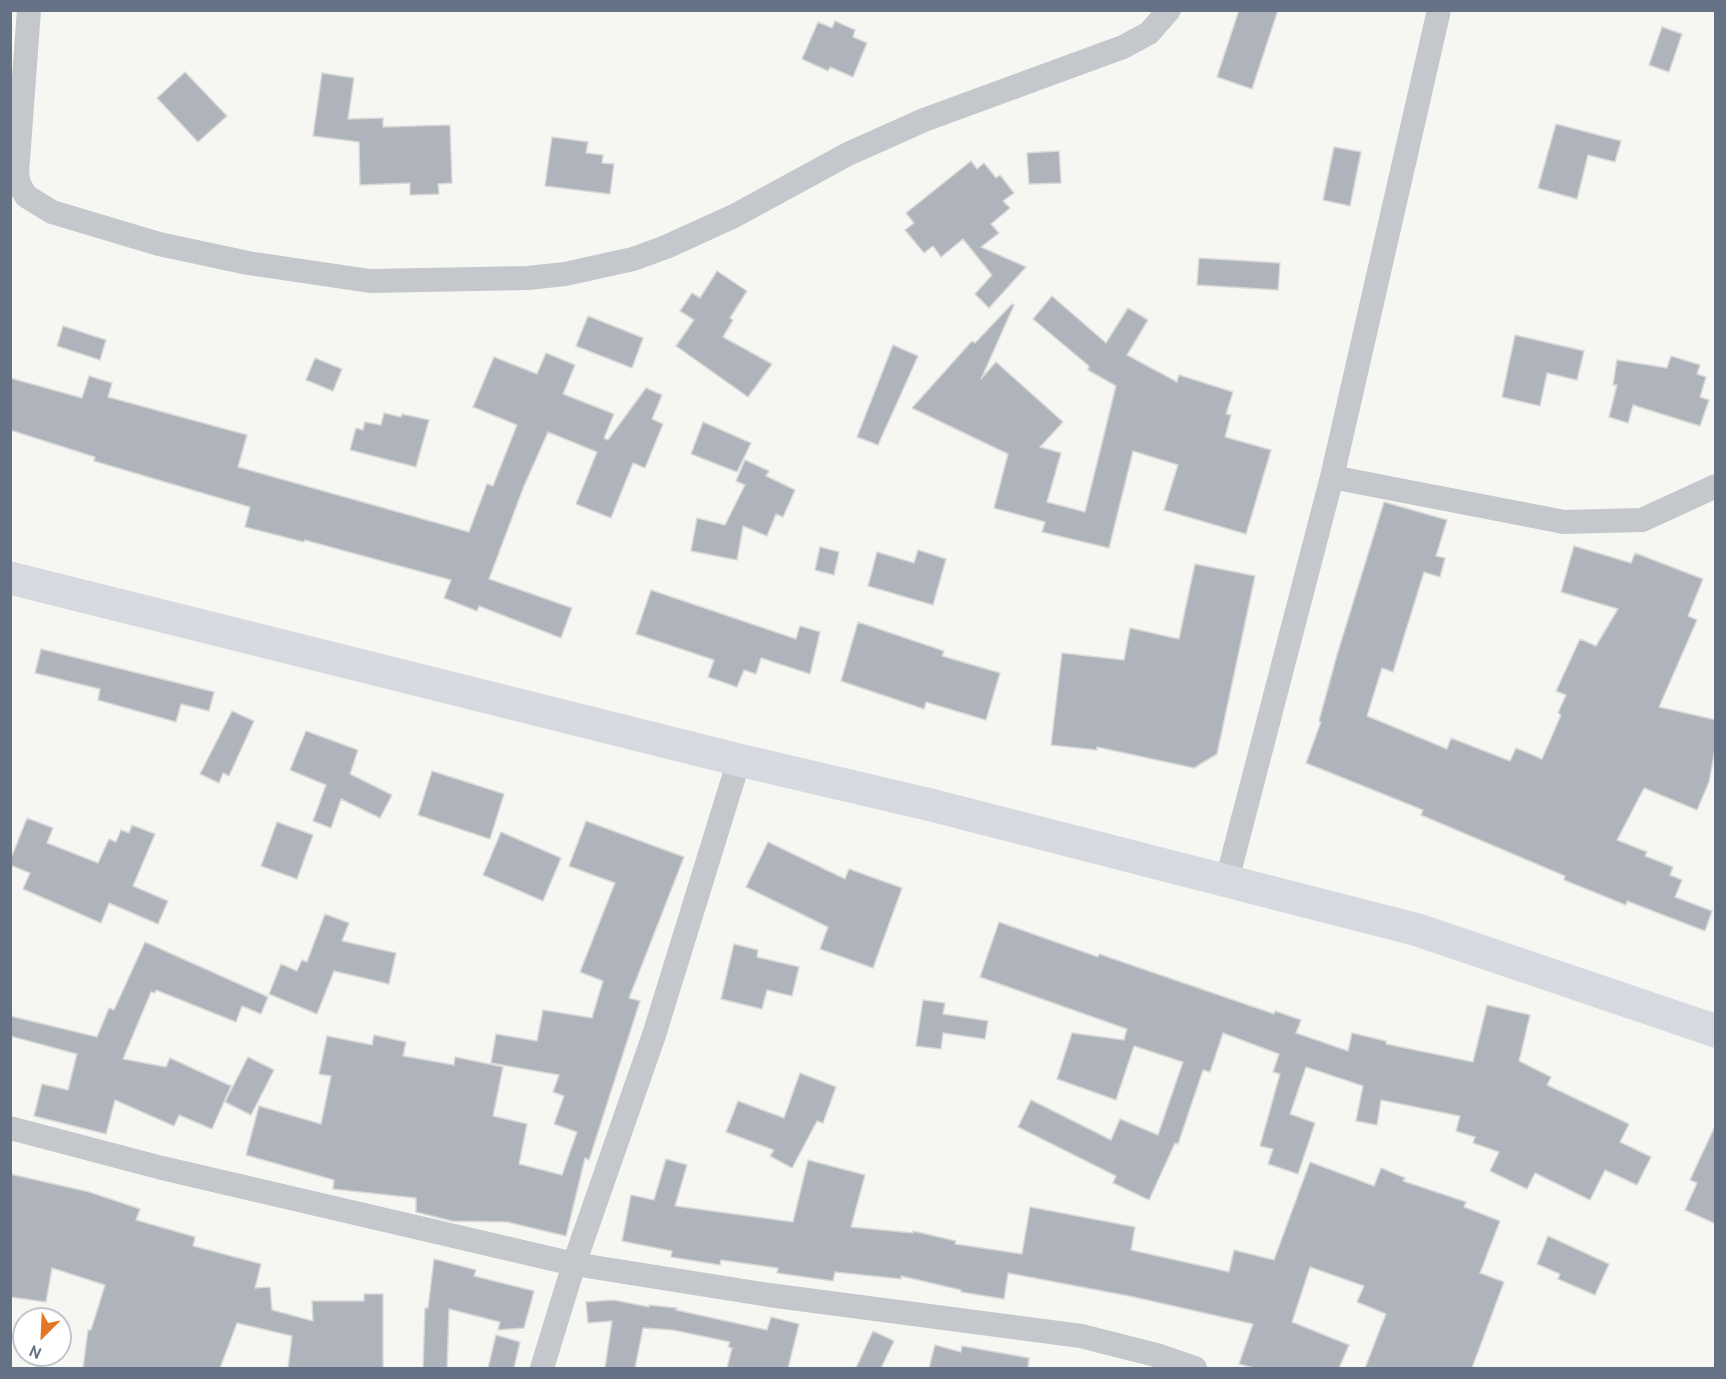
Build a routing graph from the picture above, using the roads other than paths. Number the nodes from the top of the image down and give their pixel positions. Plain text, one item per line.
1 (29, 10) edge
2 (1169, 10) edge
3 (1439, 10) edge
4 (1332, 477) junction
5 (1716, 486) edge
6 (10, 578) edge
7 (739, 760) junction
8 (1227, 880) junction
9 (1716, 1031) edge
10 (10, 1128) edge
11 (574, 1264) junction
12 (542, 1368) edge
13 (1195, 1368) edge

1 - 2 street
3 - 4 street
4 - 5 street
4 - 8 street
6 - 7 highway
7 - 8 highway
7 - 11 street
8 - 9 highway
10 - 11 street
11 - 12 street
11 - 13 street

